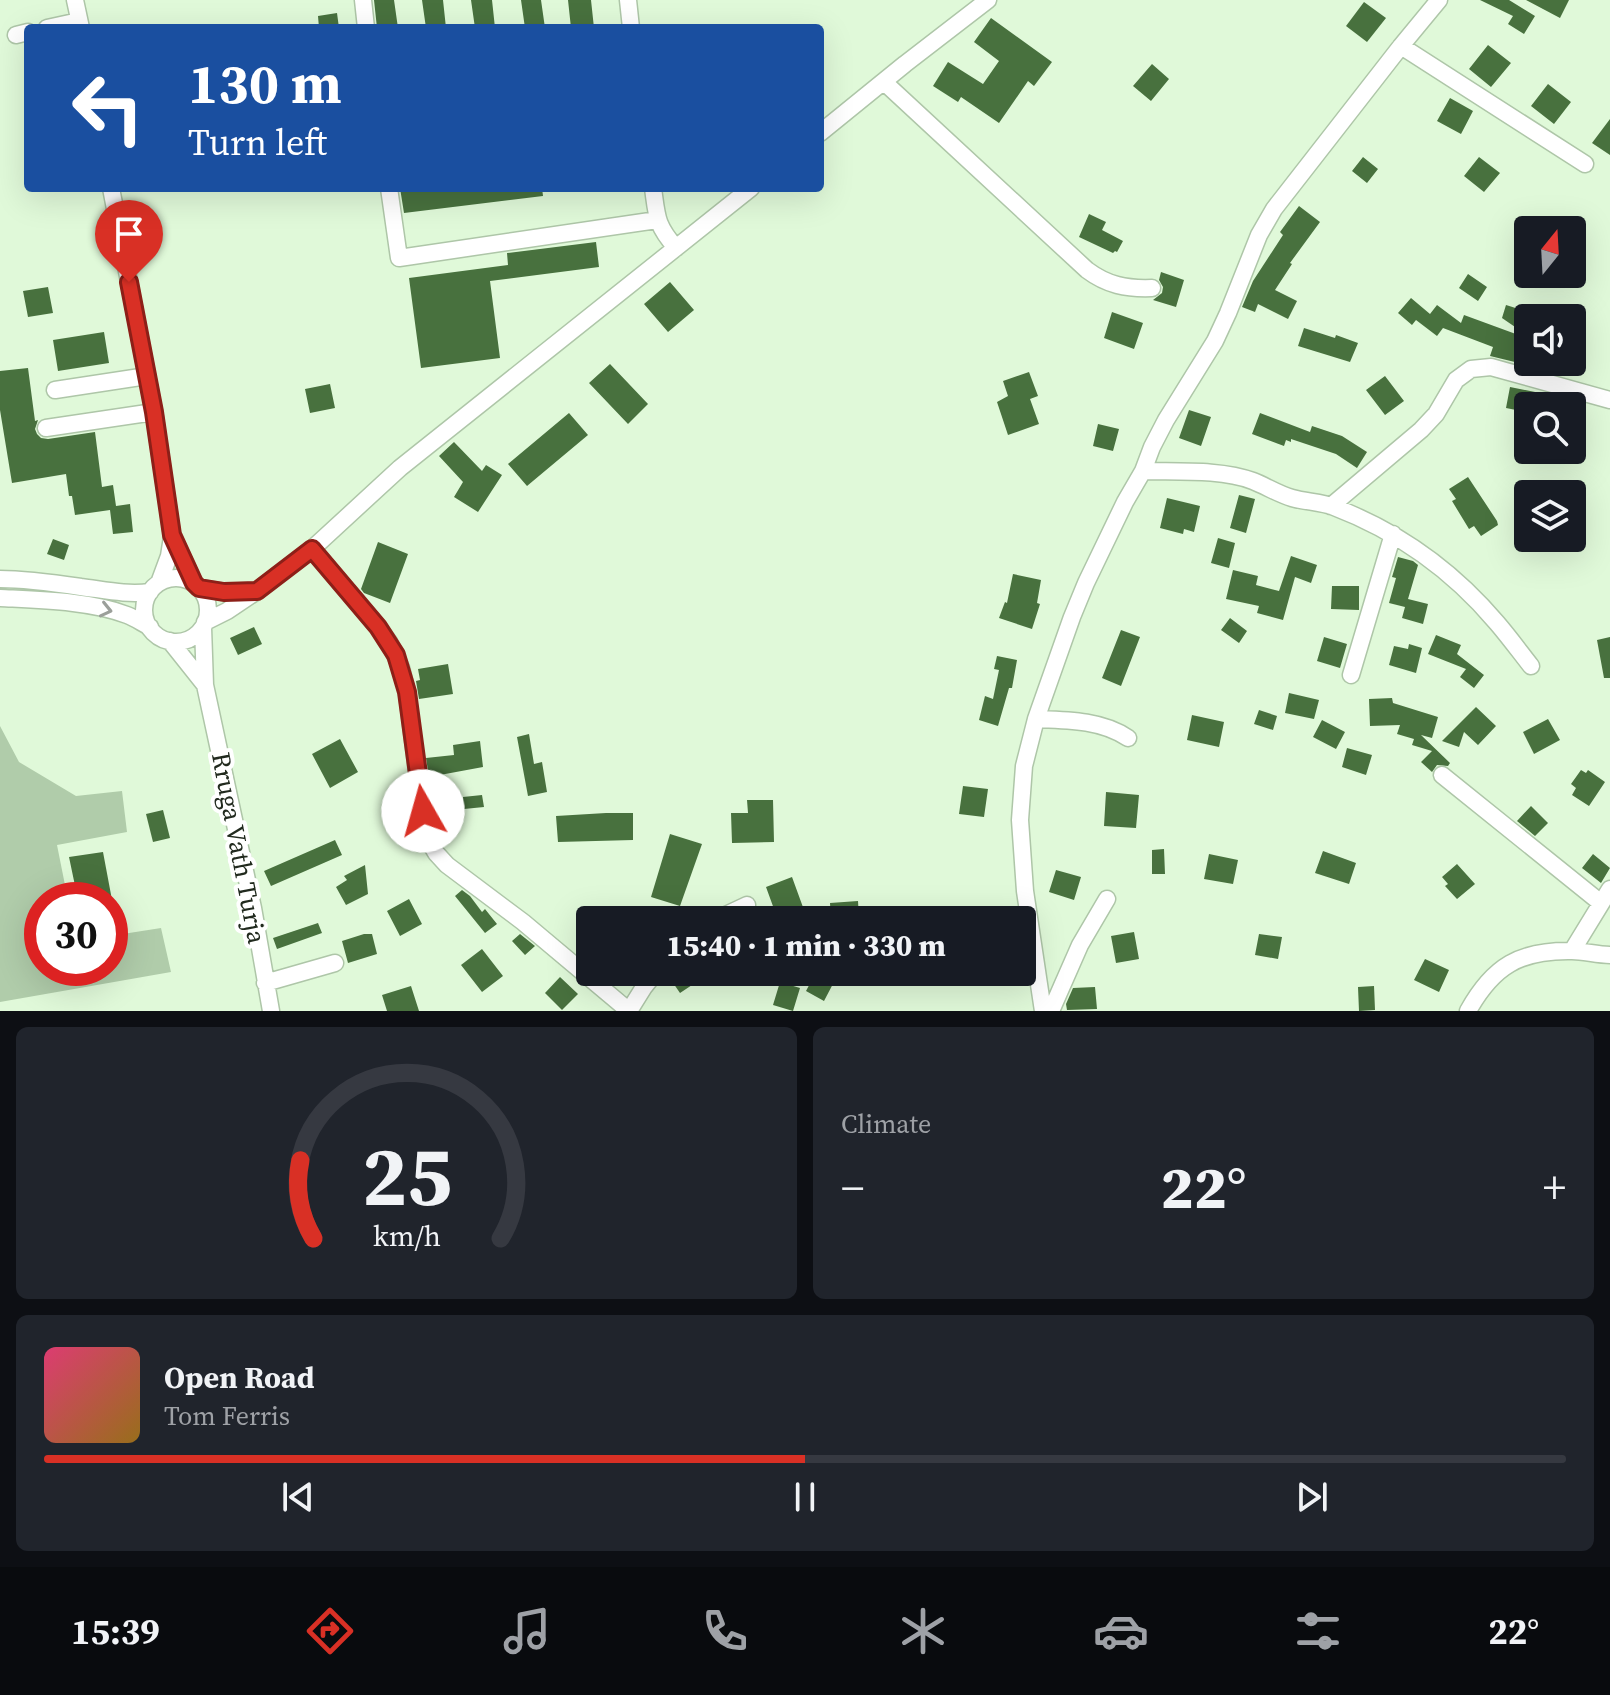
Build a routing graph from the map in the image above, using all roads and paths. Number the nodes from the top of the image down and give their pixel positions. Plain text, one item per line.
1 (75, 0) edge
2 (363, 0) edge
3 (628, 0) edge
4 (988, 0) edge
5 (1439, 0) edge
6 (80, 24) edge
7 (366, 24) edge
8 (631, 24) edge
9 (1401, 46) junction
10 (884, 82) junction
11 (824, 130) edge
12 (1585, 164) dead end
13 (112, 192) edge
14 (390, 192) edge
15 (654, 192) edge
16 (746, 192) edge
17 (657, 220) junction
18 (676, 248) junction
19 (1152, 288) dead end
20 (147, 376) junction
21 (55, 390) dead end
22 (1610, 400) edge
23 (154, 412) junction
24 (46, 428) dead end
25 (1143, 471) junction
26 (1331, 506) junction
27 (1393, 534) junction
28 (172, 535) junction
29 (312, 549) junction
30 (0, 579) edge
31 (197, 585) junction
32 (154, 587) junction
33 (257, 591) junction
34 (0, 598) edge
35 (204, 625) junction
36 (150, 627) junction
37 (170, 641) junction
38 (1531, 666) dead end
39 (1351, 675) dead end
40 (205, 685) junction
41 (1036, 719) junction
42 (1128, 738) dead end
43 (1442, 775) dead end
44 (1606, 896) edge
45 (1107, 899) dead end
46 (1572, 951) junction
47 (1610, 955) edge
48 (335, 963) dead end
49 (265, 983) junction
50 (645, 986) edge
51 (271, 1011) edge
52 (629, 1011) edge
53 (1043, 1011) edge
54 (1051, 1011) edge
55 (1468, 1011) edge

1 - 6 street
2 - 7 street
3 - 8 street
4 - 10 street
5 - 9 street
9 - 12 street
9 - 25 street
10 - 11 street
10 - 19 street
13 - 20 street, Rruga Vath Turja
14 - 17 street
15 - 17 street
16 - 18 street
17 - 18 street
18 - 29 street
20 - 21 street
20 - 23 street, Rruga Vath Turja
22 - 26 street
23 - 24 street
23 - 28 street, Rruga Vath Turja
25 - 26 street
25 - 41 street
26 - 27 street
27 - 38 street
27 - 39 street
28 - 31 street, Rruga Vath Turja
28 - 32 street, Rruga Vath Turja
29 - 33 street
29 - 52 street
30 - 32 street
31 - 32 street
31 - 33 street
31 - 35 street, Rruga Vath Turja
32 - 36 street, Rruga Vath Turja
33 - 35 street
34 -> 36 street
35 - 37 street
35 - 40 street, Rruga Vath Turja
36 - 37 street, Rruga Vath Turja
37 - 40 street, Rruga Vath Turja
40 - 49 street, Rruga Vath Turja
41 - 42 street
41 - 53 street
43 - 44 street
44 - 46 street
45 - 54 street
46 - 47 street
46 - 55 street
48 - 49 street
49 - 51 street, Rruga Vath Turja
50 - 52 street

